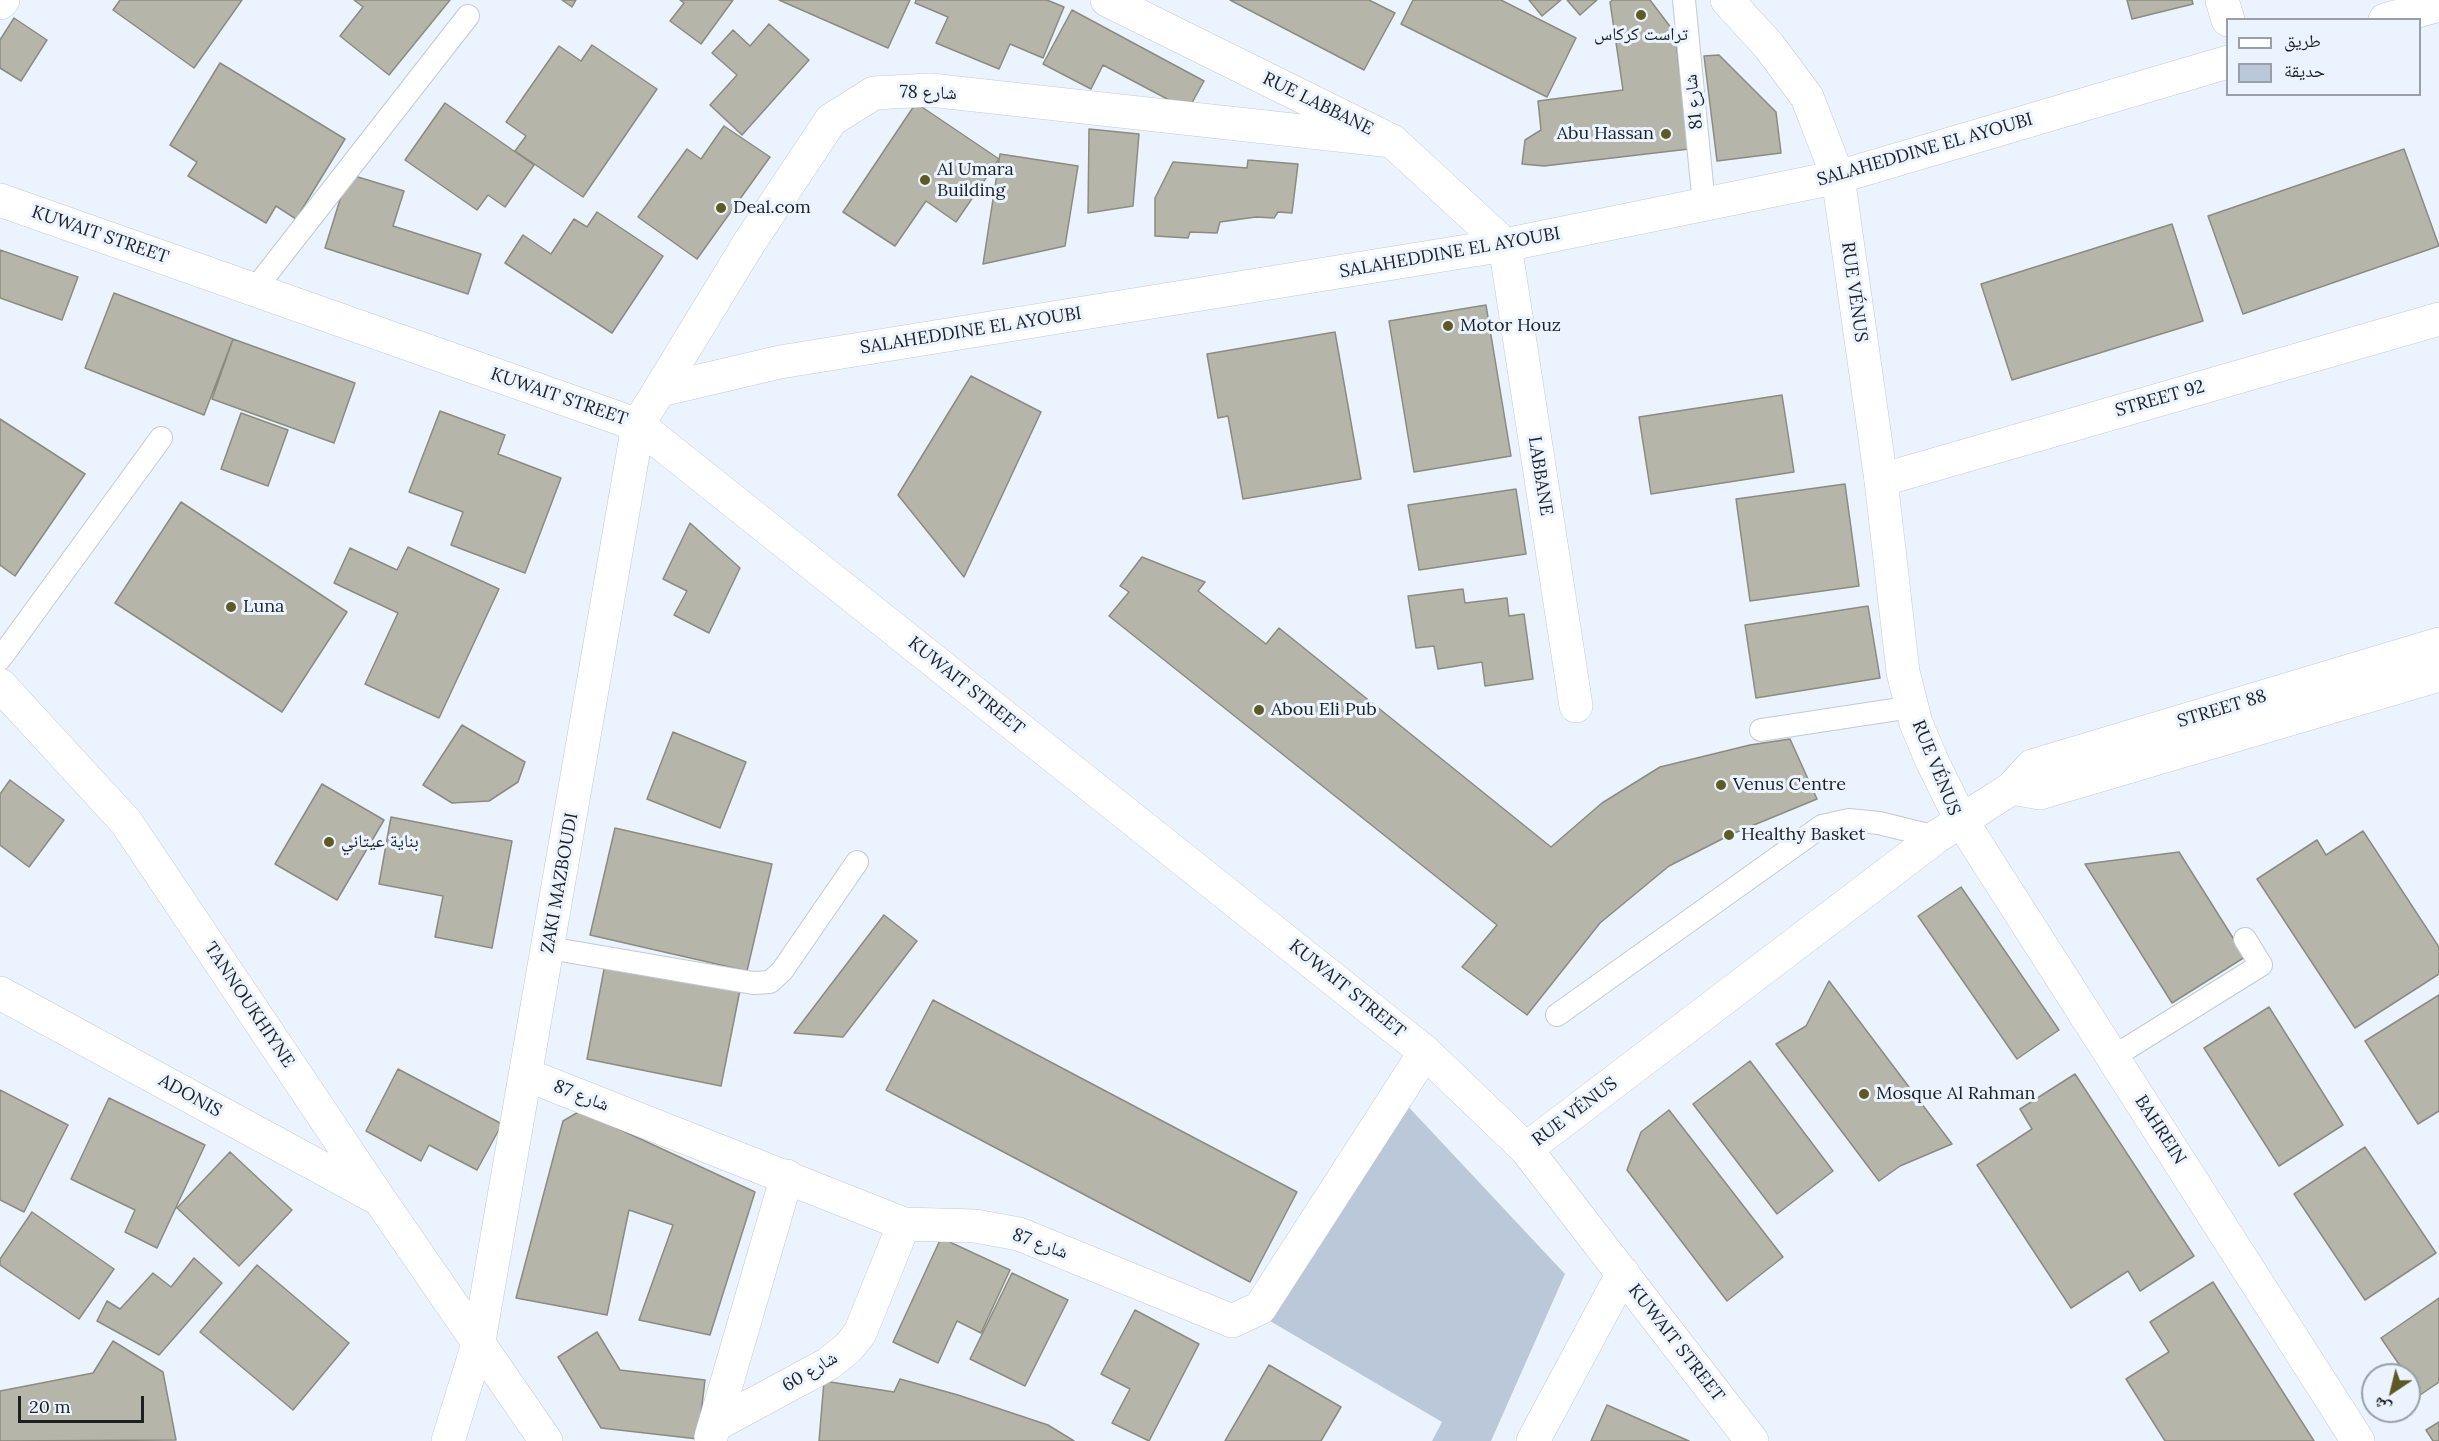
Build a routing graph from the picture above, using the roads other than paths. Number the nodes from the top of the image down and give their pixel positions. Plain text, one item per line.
1 (1107, 0) edge
2 (1684, 0) edge
3 (1727, 0) edge
4 (2222, 0) edge
5 (2439, 5) edge
6 (468, 16) dead end
7 (2227, 18) edge
8 (2392, 18) edge
9 (2226, 63) edge
10 (1392, 141) junction
11 (1838, 177) junction
12 (0, 200) edge
13 (1704, 205) junction
14 (1504, 245) junction
15 (255, 290) junction
16 (2439, 319) edge
17 (2439, 340) edge
18 (661, 390) junction
19 (638, 425) junction
20 (161, 438) dead end
21 (1882, 491) junction
22 (2439, 644) edge
23 (0, 658) edge
24 (2439, 675) edge
25 (0, 685) edge
26 (1576, 706) dead end
27 (1912, 707) junction
28 (1761, 730) dead end
29 (2012, 788) junction
30 (1948, 829) junction
31 (857, 862) dead end
32 (2245, 939) dead end
33 (549, 948) junction
34 (0, 993) edge
35 (1557, 1015) dead end
36 (1425, 1052) junction
37 (2113, 1057) junction
38 (527, 1075) junction
39 (1526, 1149) junction
40 (787, 1176) junction
41 (380, 1200) junction
42 (904, 1224) junction
43 (1623, 1273) junction
44 (479, 1341) junction
45 (712, 1433) edge
46 (448, 1441) edge
47 (546, 1441) edge
48 (1533, 1441) edge
49 (1752, 1441) edge
50 (2358, 1441) edge

1 - 10 street, RUE LABBANE
2 - 13 lane, شارع 81
3 - 11 street, RUE VÉNUS
4 - 7 street
5 - 8 street
6 - 15 lane
9 - 11 street, SALAHEDDINE EL AYOUBI
10 - 14 street, RUE LABBANE
10 - 18 street, شارع 78
11 - 13 street, SALAHEDDINE EL AYOUBI
11 - 21 street, RUE VÉNUS
12 - 15 street, KUWAIT STREET
13 - 14 street, SALAHEDDINE EL AYOUBI
14 - 18 street, SALAHEDDINE EL AYOUBI
14 - 26 street, LABBANE
15 - 19 street, KUWAIT STREET
16 - 21 street, STREET 92
17 - 21 street, STREET 92
18 - 19 street, شارع 78
19 - 33 street, ZAKI MAZBOUDI
19 - 36 street, KUWAIT STREET
20 - 23 lane
21 - 27 street, RUE VÉNUS
22 - 29 street, STREET 88
24 - 29 street, STREET 88
25 - 41 street, TANNOUKHIYNE
27 - 28 lane
27 - 30 street, RUE VÉNUS
29 - 30 street, STREET 88
30 - 35 lane
30 - 37 street, BAHREIN
30 - 39 street, RUE VÉNUS
31 - 33 lane
32 - 37 lane
33 - 38 street, ZAKI MAZBOUDI
34 - 41 street, ADONIS
36 - 39 street, KUWAIT STREET
36 - 42 street, شارع 87
37 - 50 street, BAHREIN
38 - 40 street, شارع 87
38 - 44 street, ZAKI MAZBOUDI
39 - 43 street, KUWAIT STREET
40 - 42 street, شارع 87
40 - 45 street, شارع 60
41 - 44 street, TANNOUKHIYNE
42 - 45 street, شارع 60
43 - 48 street
43 - 49 street, KUWAIT STREET
44 - 46 street, ZAKI MAZBOUDI
44 - 47 street

